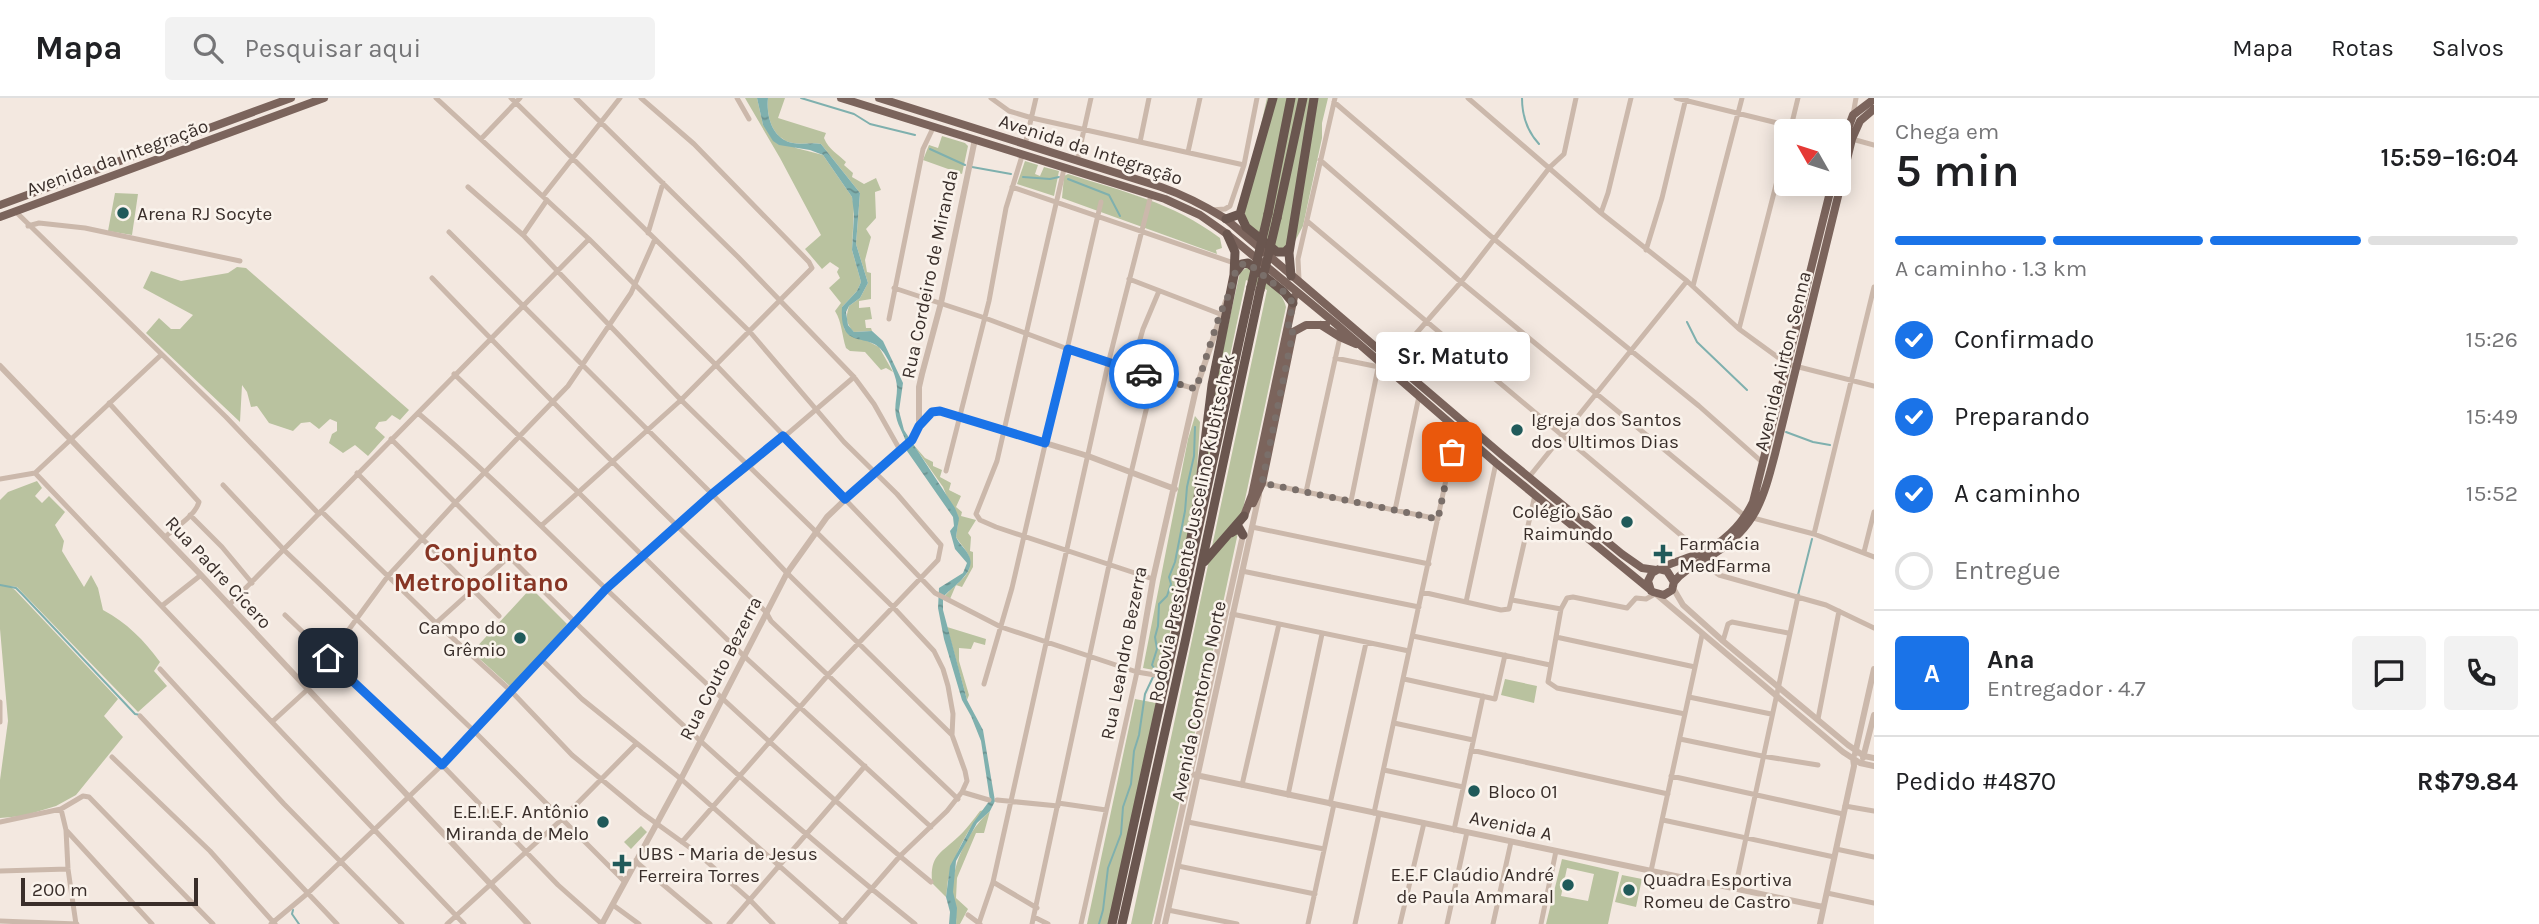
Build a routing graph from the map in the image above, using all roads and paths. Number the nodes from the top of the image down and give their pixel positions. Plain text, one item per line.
1 (292, 98) edge
2 (324, 98) edge
3 (436, 98) edge
4 (576, 98) edge
5 (620, 98) edge
6 (641, 98) edge
7 (737, 98) edge
8 (841, 98) edge
9 (879, 98) edge
10 (991, 98) edge
11 (1036, 98) edge
12 (1091, 98) edge
13 (1149, 98) edge
14 (1200, 98) edge
15 (1257, 98) edge
16 (1273, 98) edge
17 (1292, 98) edge
18 (1303, 98) edge
19 (1314, 98) edge
20 (1468, 98) edge
21 (1576, 98) edge
22 (1632, 98) edge
23 (1676, 98) edge
24 (1742, 98) edge
25 (1798, 98) edge
26 (1856, 98) edge
27 (1686, 99) edge
28 (516, 100) edge
29 (1335, 100) edge
30 (1869, 100) edge
31 (922, 111) junction
32 (1871, 111) edge
33 (1738, 113) junction
34 (1853, 115) junction
35 (1032, 118) junction
36 (749, 119) dead end
37 (1793, 119) edge
38 (1852, 119) edge
39 (951, 120) junction
40 (919, 122) junction
41 (602, 123) junction
42 (1774, 124) edge
43 (934, 126) junction
44 (947, 130) junction
45 (1084, 130) junction
46 (1852, 131) edge
47 (481, 139) junction
48 (975, 139) junction
49 (1852, 140) edge
50 (1140, 142) junction
51 (1025, 145) junction
52 (1874, 145) edge
53 (1188, 152) junction
54 (1022, 156) junction
55 (573, 157) junction
56 (1321, 160) junction
57 (1077, 161) junction
58 (1244, 165) junction
59 (1550, 167) junction
60 (1064, 169) junction
61 (663, 183) junction
62 (468, 187) dead end
63 (1012, 187) junction
64 (1774, 193) edge
65 (1152, 195) junction
66 (1829, 196) edge
67 (1832, 196) edge
68 (545, 198) junction
69 (1056, 201) junction
70 (1101, 202) dead end
71 (0, 205) edge
72 (1211, 209) junction
73 (15, 211) junction
74 (1601, 213) junction
75 (1240, 214) junction
76 (1097, 216) junction
77 (1273, 216) junction
78 (0, 217) edge
79 (1226, 219) junction
80 (1307, 221) junction
81 (29, 226) junction
82 (449, 232) dead end
83 (648, 233) junction
84 (1141, 233) junction
85 (1227, 234) junction
86 (523, 235) junction
87 (589, 239) junction
88 (655, 239) junction
89 (1494, 239) junction
90 (1290, 247) junction
91 (1646, 250) junction
92 (240, 261) dead end
93 (556, 270) junction
94 (1234, 270) junction
95 (1291, 276) junction
96 (432, 278) dead end
97 (1129, 279) junction
98 (1687, 281) junction
99 (1461, 282) junction
100 (635, 284) junction
101 (1693, 286) junction
102 (1298, 287) junction
103 (1874, 287) edge
104 (894, 288) junction
105 (1255, 288) junction
106 (1159, 291) junction
107 (1230, 292) junction
108 (780, 300) junction
109 (941, 303) junction
110 (1293, 303) junction
111 (523, 306) junction
112 (1220, 314) junction
113 (985, 318) junction
114 (889, 319) dead end
115 (1426, 321) junction
116 (1802, 321) junction
117 (610, 326) junction
118 (1739, 329) junction
119 (1336, 331) junction
120 (750, 332) junction
121 (1290, 332) junction
122 (1025, 333) junction
123 (489, 339) junction
124 (1362, 346) junction
125 (1068, 349) junction
126 (1632, 352) junction
127 (161, 355) junction
128 (1335, 358) junction
129 (1108, 364) junction
130 (1385, 364) junction
131 (716, 365) junction
132 (1792, 365) junction
133 (0, 366) edge
134 (583, 367) junction
135 (1131, 371) junction
136 (454, 374) junction
137 (854, 377) junction
138 (1154, 377) junction
139 (1852, 380) junction
140 (1874, 386) edge
141 (1196, 389) junction
142 (1596, 394) junction
143 (1419, 396) junction
144 (681, 400) junction
145 (552, 402) junction
146 (109, 403) junction
147 (919, 405) junction
148 (817, 408) junction
149 (935, 411) junction
150 (418, 413) junction
151 (959, 417) junction
152 (919, 426) junction
153 (1457, 429) junction
154 (646, 430) junction
155 (1004, 430) junction
156 (783, 436) junction
157 (1563, 436) junction
158 (519, 437) junction
159 (72, 439) junction
160 (391, 439) junction
161 (1045, 443) junction
162 (902, 448) junction
163 (1088, 456) junction
164 (612, 461) junction
165 (1762, 462) junction
166 (1496, 463) junction
167 (750, 466) junction
168 (875, 471) junction
169 (946, 471) dead end
170 (485, 472) junction
171 (357, 473) junction
172 (1131, 473) junction
173 (35, 474) junction
174 (1529, 477) junction
175 (0, 480) edge
176 (1262, 484) junction
177 (223, 485) dead end
178 (1175, 489) junction
179 (578, 492) junction
180 (1306, 492) junction
181 (712, 494) junction
182 (1535, 495) junction
183 (845, 499) junction
184 (1351, 501) junction
185 (456, 502) junction
186 (1395, 510) junction
187 (320, 512) junction
188 (1874, 512) edge
189 (190, 515) junction
190 (1244, 516) junction
191 (1750, 517) junction
192 (1438, 519) junction
193 (542, 525) junction
194 (676, 526) junction
195 (1252, 527) junction
196 (815, 533) junction
197 (1814, 534) junction
198 (1243, 535) joint
199 (1023, 536) junction
200 (164, 537) junction
201 (422, 539) junction
202 (1217, 546) junction
203 (1068, 550) junction
204 (285, 551) junction
205 (1864, 552) junction
206 (510, 556) junction
207 (642, 556) junction
208 (1701, 557) junction
209 (1874, 557) edge
210 (1202, 564) junction
211 (1109, 565) junction
212 (1429, 565) junction
213 (1657, 570) junction
214 (1242, 571) junction
215 (787, 573) junction
216 (201, 575) junction
217 (388, 576) junction
218 (919, 578) junction
219 (1153, 579) junction
220 (252, 583) junction
221 (1673, 585) junction
222 (606, 589) junction
223 (473, 590) junction
224 (1422, 592) junction
225 (1654, 593) junction
226 (1798, 596) junction
227 (1512, 600) junction
228 (1466, 602) junction
229 (163, 605) junction
230 (229, 605) junction
231 (1183, 606) junction
232 (893, 607) junction
233 (1419, 607) junction
234 (1562, 608) junction
235 (1839, 611) junction
236 (766, 612) junction
237 (1232, 614) junction
238 (285, 615) dead end
239 (499, 615) dead end
240 (356, 618) junction
241 (574, 622) junction
242 (436, 623) junction
243 (1279, 625) junction
244 (1001, 627) junction
245 (1225, 627) junction
246 (1874, 628) edge
247 (1788, 633) junction
248 (1322, 634) junction
249 (1702, 635) junction
250 (1413, 636) junction
251 (1556, 637) junction
252 (1723, 641) junction
253 (1046, 642) junction
254 (861, 643) junction
255 (1366, 643) junction
256 (1409, 652) junction
257 (1505, 655) junction
258 (745, 657) junction
259 (328, 658) junction
260 (1089, 658) junction
261 (541, 659) junction
262 (1550, 665) junction
263 (1695, 667) junction
264 (160, 669) dead end
265 (1874, 669) edge
266 (1137, 673) junction
267 (828, 675) junction
268 (1167, 677) junction
269 (1404, 679) junction
270 (302, 683) junction
271 (984, 684) dead end
272 (1777, 685) junction
273 (307, 689) junction
274 (512, 692) junction
275 (1775, 694) junction
276 (1483, 696) junction
277 (724, 697) junction
278 (1689, 697) junction
279 (0, 702) edge
280 (801, 708) junction
281 (1771, 714) junction
282 (1685, 715) junction
283 (1874, 715) edge
284 (140, 716) dead end
285 (1818, 719) junction
286 (273, 721) junction
287 (0, 722) edge
288 (1394, 723) junction
289 (474, 731) junction
290 (953, 735) junction
291 (1680, 739) junction
292 (1473, 740) junction
293 (701, 741) junction
294 (770, 742) junction
295 (636, 744) junction
296 (1471, 750) junction
297 (1864, 755) junction
298 (1762, 756) junction
299 (112, 757) dead end
300 (1874, 758) edge
301 (1856, 760) junction
302 (442, 765) junction
303 (1818, 765) dead end
304 (865, 766) junction
305 (1874, 766) edge
306 (1384, 770) junction
307 (1195, 775) junction
308 (1671, 776) junction
309 (738, 777) junction
310 (600, 779) junction
311 (681, 779) junction
312 (1241, 785) junction
313 (1463, 787) junction
314 (962, 792) junction
315 (1668, 794) junction
316 (1754, 794) junction
317 (1288, 795) junction
318 (409, 797) junction
319 (958, 799) junction
320 (834, 800) junction
321 (989, 800) dead end
322 (997, 800) dead end
323 (1010, 801) junction
324 (1332, 804) junction
325 (1058, 805) junction
326 (1845, 806) junction
327 (712, 807) junction
328 (61, 809) junction
329 (1106, 810) junction
330 (1874, 811) edge
331 (1376, 813) junction
332 (1843, 814) junction
333 (561, 820) junction
334 (1662, 820) junction
335 (1188, 821) junction
336 (0, 822) edge
337 (1424, 823) junction
338 (656, 824) junction
339 (931, 827) junction
340 (375, 829) junction
341 (66, 830) junction
342 (1454, 830) junction
343 (1467, 832) junction
344 (805, 833) junction
345 (1745, 837) junction
346 (682, 842) junction
347 (1511, 842) junction
348 (1324, 849) junction
349 (1556, 851) junction
350 (526, 852) junction
351 (1835, 853) junction
352 (900, 856) junction
353 (1874, 857) edge
354 (342, 861) junction
355 (635, 861) junction
356 (778, 866) junction
357 (1178, 866) junction
358 (68, 869) junction
359 (0, 871) edge
360 (1650, 871) junction
361 (624, 881) junction
362 (931, 882) dead end
363 (993, 882) junction
364 (490, 883) junction
365 (1170, 885) junction
366 (871, 888) junction
367 (1735, 889) junction
368 (307, 893) junction
369 (1827, 893) junction
370 (1315, 894) junction
371 (749, 899) junction
372 (1874, 902) edge
373 (612, 905) junction
374 (1823, 907) junction
375 (1037, 908) junction
376 (1168, 909) junction
377 (968, 915) dead end
378 (456, 916) junction
379 (0, 921) edge
380 (1033, 921) edge
381 (273, 923) edge
382 (843, 923) edge
383 (77, 924) edge
384 (152, 924) edge
385 (214, 924) edge
386 (337, 924) edge
387 (402, 924) edge
388 (447, 924) edge
389 (464, 924) edge
390 (528, 924) edge
391 (602, 924) edge
392 (639, 924) edge
393 (710, 924) edge
394 (729, 924) edge
395 (773, 924) edge
396 (915, 924) edge
397 (980, 924) edge
398 (1048, 924) edge
399 (1081, 924) edge
400 (1112, 924) edge
401 (1122, 924) edge
402 (1157, 924) edge
403 (1165, 924) edge
404 (1237, 924) edge
405 (1308, 924) edge
406 (1355, 924) edge
407 (1400, 924) edge
408 (1447, 924) edge
409 (1493, 924) edge
410 (1541, 924) edge
411 (1820, 924) edge

1 - 71 main road, Avenida da Integração
2 - 73 main road, Avenida da Integração
3 - 47 street
4 - 41 street
5 - 41 street
6 - 108 street
7 - 36 street
8 - 40 main road, Avenida da Integração
9 - 31 main road, Avenida da Integração
10 - 35 street
11 - 35 street
12 - 45 street
13 - 50 street
14 - 53 street
15 - 58 street
16 - 75 highway
17 - 77 highway, Rodovia Presidente Juscelino Kubitschek
18 - 77 highway, Rodovia Presidente Juscelino Kubitschek
19 - 90 highway
20 - 59 street
21 - 59 street
22 - 74 street
23 - 27 street
24 - 33 street
25 - 37 street
26 - 34 street, Avenida Airton Senna
27 - 33 street
27 - 91 street
28 - 47 street
28 - 55 street
29 - 56 street
29 - 89 street
30 - 34 main road, Avenida Airton Senna
31 - 39 main road, Avenida da Integração
31 - 40 main road
32 - 46 main road, Avenida Airton Senna
33 - 42 street
33 - 101 street
34 - 38 main road, Avenida Airton Senna
35 - 45 street
35 - 51 street
39 - 44 main road
39 - 51 main road, Avenida da Integração
40 - 43 main road, Avenida da Integração
41 - 55 street
41 - 61 street
43 - 44 main road, Avenida da Integração
43 - 104 street
44 - 48 main road, Avenida da Integração
45 - 50 street
45 - 57 street
47 - 68 street
48 - 54 main road, Avenida da Integração
48 - 109 street, Rua Cordeiro de Miranda
49 - 52 street
50 - 53 street
51 - 57 main road, Avenida da Integração
53 - 58 street
54 - 60 main road, Avenida da Integração
54 - 63 street
55 - 68 street
55 - 83 street
56 - 80 street
56 - 99 street
57 - 72 main road, Avenida da Integração
58 - 72 street
59 - 74 street
59 - 89 street
60 - 65 main road, Avenida da Integração
60 - 69 street
61 - 83 street
61 - 108 street
62 - 86 street
63 - 69 street
63 - 113 street
64 - 118 street
65 - 84 street
65 - 85 main road, Avenida da Integração
66 - 116 main road, Avenida Airton Senna
67 - 116 main road, Avenida Airton Senna
68 - 86 street
68 - 87 street
69 - 76 street
69 - 122 street
70 - 76 street
72 - 79 main road, Avenida da Integração
73 - 78 main road, Avenida da Integração
73 - 81 street
74 - 91 street
75 - 79 highway
75 - 90 highway
76 - 84 street
76 - 125 street
77 - 105 highway, Rodovia Presidente Juscelino Kubitschek, bridge
79 - 95 main road, Avenida da Integração
80 - 102 street
80 - 115 street
81 - 92 street
81 - 127 street
82 - 111 street
83 - 88 street
84 - 94 street
84 - 97 street
85 - 94 highway
85 - 102 main road, Avenida da Integração
86 - 93 street
87 - 93 street
87 - 100 street
88 - 100 street
88 - 120 street
89 - 99 street
89 - 126 street
90 - 95 highway
91 - 98 street
93 - 111 street
93 - 117 street
94 - 107 highway
94 - 110 highway
95 - 102 main road
96 - 123 street
97 - 106 street
97 - 129 street
98 - 101 street
98 - 126 street
99 - 115 street
99 - 142 street
100 - 117 street
100 - 131 street
101 - 118 street
102 - 110 main road
102 - 119 main road
102 - 130 main road
103 - 139 street
104 - 109 street
104 - 114 street
105 - 210 highway, Rodovia Presidente Juscelino Kubitschek
105 - 231 highway, Rodovia Presidente Juscelino Kubitschek
106 - 112 street
106 - 135 street
107 - 112 street, Rua Leandro Bezerra
107 - 231 highway
108 - 120 street
108 - 137 street
109 - 113 street
109 - 147 street, Rua Cordeiro de Miranda
110 - 121 main road
111 - 123 street
111 - 134 street
112 - 141 street, Rua Leandro Bezerra
113 - 122 street
113 - 151 street
115 - 130 street
115 - 157 street
116 - 132 main road, Avenida Airton Senna
117 - 134 street
117 - 144 street
118 - 132 street
119 - 121 main road
119 - 124 main road
119 - 124 main road
119 - 128 street
120 - 131 street
120 - 148 street
121 - 176 main road
121 - 190 main road
122 - 125 street
122 - 155 street
123 - 136 street
123 - 145 street
124 - 130 main road
125 - 129 street
125 - 161 street
126 - 142 street
126 - 165 street
127 - 146 street
127 - 187 street
128 - 130 street
128 - 180 street
129 - 135 street
129 - 163 street
130 - 143 main road
130 - 174 main road
130 - 184 street
131 - 144 street
131 - 156 street
132 - 139 street
132 - 165 main road, Avenida Airton Senna
132 - 191 main road, Avenida Airton Senna
133 - 159 street, Rua Padre Cícero
134 - 145 street
134 - 154 street
135 - 138 street
136 - 150 street
136 - 158 street
137 - 148 street
137 - 162 street
138 - 141 street
138 - 172 street
139 - 140 street
139 - 197 street
141 - 178 street, Rua Leandro Bezerra
142 - 157 street
142 - 191 street
143 - 153 main road
143 - 186 street
144 - 154 street
144 - 167 street
145 - 158 street
145 - 164 street
146 - 159 street
146 - 189 street
147 - 149 street
147 - 152 street, Rua Cordeiro de Miranda
148 - 156 street
148 - 168 street
149 - 151 street
149 - 152 street
150 - 160 street
150 - 170 street
151 - 155 street
151 - 169 street
152 - 162 street, Rua Cordeiro de Miranda
153 - 166 main road
153 - 192 street
154 - 164 street
154 - 181 street
155 - 161 street
155 - 199 street
156 - 167 street
156 - 183 street
157 - 174 street
157 - 208 street
158 - 170 street
158 - 179 street
159 - 173 street
159 - 200 street, Rua Padre Cícero
160 - 171 street
160 - 185 street
161 - 163 street
161 - 199 street
162 - 168 street, Rua Couto Bezerra
163 - 172 street
163 - 203 street
164 - 179 street
164 - 194 street
165 - 191 main road, Avenida Airton Senna
166 - 182 main road
166 - 228 street
167 - 181 street
167 - 196 street
168 - 183 street, Rua Couto Bezerra
168 - 218 street
170 - 185 street
170 - 193 street
171 - 187 street
171 - 201 street
172 - 178 street
172 - 211 street
173 - 175 street
173 - 229 street
174 - 213 main road
176 - 180 street
176 - 190 main road
176 - 195 street, Avenida Contorno Norte
177 - 204 street
178 - 219 street, Rua Leandro Bezerra
179 - 193 street
179 - 207 street
180 - 184 street
181 - 194 street
181 - 215 street
182 - 225 main road
182 - 227 street
183 - 196 street, Rua Couto Bezerra
183 - 218 street
184 - 186 street
185 - 201 street
185 - 206 street
186 - 192 street
187 - 204 street
187 - 217 street
188 - 205 street
189 - 200 street
189 - 220 street
190 - 202 highway
191 - 197 street
191 - 208 main road, Avenida Airton Senna
192 - 212 street
193 - 222 street
194 - 207 street
194 - 236 street
195 - 212 street
195 - 214 street, Avenida Contorno Norte
196 - 215 street, Rua Couto Bezerra
196 - 232 street
197 - 205 street
198 - 202 highway
198 - 245 street, Avenida Contorno Norte
199 - 203 street
199 - 244 street
200 - 216 street, Rua Padre Cícero
201 - 217 street
201 - 223 street
202 - 210 highway
203 - 211 street
203 - 253 street
204 - 220 street
204 - 240 street
205 - 209 street
206 - 223 street
206 - 241 street
207 - 222 street
207 - 258 street
208 - 213 main road, Avenida Airton Senna
208 - 221 main road, Avenida Airton Senna
208 - 226 street
210 - 401 highway, Rodovia Presidente Juscelino Kubitschek
211 - 219 street
211 - 260 street
212 - 224 street
213 - 221 main road
213 - 225 main road
214 - 233 street
214 - 237 street, Avenida Contorno Norte
215 - 236 street, Rua Couto Bezerra
215 - 254 street
216 - 229 street
216 - 230 street, Rua Padre Cícero
217 - 240 street
217 - 242 street
218 - 232 street
218 - 244 street
219 - 266 street, Rua Leandro Bezerra
220 - 230 street
221 - 225 main road
221 - 252 street
222 - 241 street
222 - 277 street
223 - 239 street
223 - 242 street
224 - 228 street
224 - 233 street
225 - 234 street
225 - 249 street
226 - 235 street
226 - 247 street
227 - 228 street
227 - 234 street
229 - 286 street
230 - 270 street, Rua Padre Cícero
231 - 268 highway, Rodovia Presidente Juscelino Kubitschek
232 - 254 street
232 - 290 street
233 - 250 street
234 - 251 street
235 - 246 street
235 - 285 street
236 - 258 street, Rua Couto Bezerra
236 - 267 street
237 - 243 street
237 - 245 street, Avenida Contorno Norte
238 - 259 street
240 - 259 street
240 - 289 street
241 - 261 street
241 - 293 street
242 - 274 street
243 - 248 street
243 - 312 street
244 - 253 street
244 - 271 street
245 - 307 street, Avenida Contorno Norte
247 - 252 street
247 - 272 street
248 - 255 street
248 - 317 street
249 - 263 street
249 - 275 street
250 - 256 street
250 - 257 street
251 - 262 street
251 - 263 street
252 - 272 street
253 - 260 street
253 - 323 street
254 - 267 street
254 - 290 street
255 - 256 street
255 - 324 street
256 - 269 street
257 - 262 street
257 - 276 street
258 - 277 street, Rua Couto Bezerra
258 - 280 street
259 - 270 street
259 - 302 street
260 - 266 street
260 - 325 street
261 - 274 street
261 - 295 street
262 - 282 street
263 - 278 street
264 - 354 street
265 - 301 street
266 - 268 street
266 - 329 street, Rua Leandro Bezerra
267 - 280 street
267 - 319 street
268 - 400 highway, Rodovia Presidente Juscelino Kubitschek
269 - 276 street
269 - 288 street
270 - 273 street, Rua Padre Cícero
272 - 275 street
272 - 285 street
273 - 286 street
273 - 318 street, Rua Padre Cícero
274 - 289 street
274 - 310 street
275 - 281 street
275 - 301 street
276 - 292 street
277 - 293 street, Rua Couto Bezerra
277 - 294 street
278 - 281 street
278 - 282 street
279 - 287 street
280 - 294 street
280 - 304 street
281 - 298 street
282 - 291 street
283 - 297 street
284 - 368 street
285 - 301 street
286 - 340 street
288 - 292 street
288 - 306 street
289 - 302 street
289 - 333 street
290 - 314 street
291 - 298 street
291 - 308 street
292 - 296 street
293 - 309 street
293 - 311 street, Rua Couto Bezerra
294 - 309 street
294 - 320 street
295 - 310 street
295 - 311 street
296 - 313 street
296 - 315 street
297 - 300 street
297 - 301 street
298 - 303 street
298 - 316 street
299 - 381 street
301 - 305 street
301 - 326 street
302 - 318 street
302 - 350 street
304 - 320 street
304 - 339 street
306 - 313 street
306 - 331 street
307 - 312 street, Avenida A
307 - 335 street, Avenida Contorno Norte
307 - 365 street, Avenida Contorno Norte
308 - 315 street
308 - 316 street
309 - 327 street
309 - 344 street
310 - 333 street
310 - 338 street
311 - 327 street
311 - 338 street, Rua Couto Bezerra
312 - 317 street, Avenida A
313 - 342 street
314 - 319 street
314 - 321 street
315 - 334 street
316 - 332 street
316 - 345 street
317 - 324 street, Avenida A
318 - 340 street
318 - 364 street, Rua Padre Cícero
319 - 339 street
320 - 344 street
320 - 352 street
322 - 323 street
323 - 325 street
323 - 363 street
324 - 331 street, Avenida A
324 - 348 street
325 - 329 street
325 - 375 street
326 - 330 street
326 - 332 street
327 - 346 street
327 - 356 street
328 - 336 street
328 - 341 street
328 - 385 street
329 - 399 street, Rua Leandro Bezerra
331 - 337 street, Avenida A
331 - 406 street
332 - 351 street
333 - 350 street
333 - 361 street
334 - 345 street
334 - 360 street
335 - 348 street
335 - 357 street, Avenida Contorno Norte
337 - 342 street, Avenida A
337 - 407 street
338 - 346 street
338 - 355 street, Rua Couto Bezerra
339 - 352 street
340 - 354 street
340 - 378 street
341 - 358 street
341 - 384 street
342 - 343 street, Avenida A
343 - 347 street, Avenida A
343 - 408 street
344 - 356 street
344 - 366 street
345 - 351 street
345 - 367 street
346 - 371 street
347 - 349 street, Avenida A
347 - 409 street
348 - 370 street
349 - 360 street, Avenida A
349 - 410 street
350 - 364 street
350 - 391 street
351 - 353 street
351 - 369 street
352 - 362 street
352 - 366 street
354 - 368 street
354 - 387 street
355 - 361 street, Rua Couto Bezerra
355 - 393 street
356 - 371 street
356 - 382 street
357 - 365 street, Avenida Contorno Norte
357 - 370 street
358 - 359 street
358 - 383 street
360 - 367 street, Avenida A
361 - 373 street, Rua Couto Bezerra
363 - 375 street
363 - 397 street
364 - 378 street
364 - 390 street, Rua Padre Cícero
365 - 376 street, Avenida Contorno Norte
365 - 402 street, Avenida Contorno Norte
366 - 382 street
366 - 396 street
367 - 374 street, Avenida A
368 - 381 street
368 - 386 street
369 - 372 street
369 - 374 street
370 - 405 street
371 - 394 street
371 - 395 street
373 - 391 street, Rua Couto Bezerra
373 - 392 street
374 - 411 street
375 - 380 street
376 - 403 street, Avenida Contorno Norte
376 - 404 street
377 - 397 street
378 - 388 street
378 - 389 street
379 - 383 street
380 - 398 street

